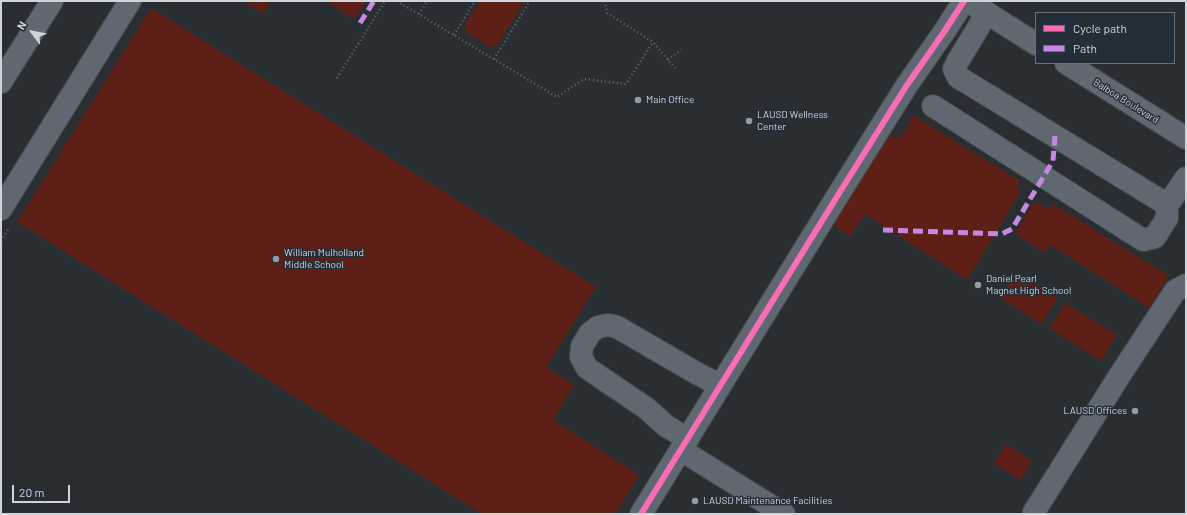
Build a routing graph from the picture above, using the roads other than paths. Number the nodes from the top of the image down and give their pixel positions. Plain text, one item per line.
1 (52, 1) edge
2 (130, 1) edge
3 (964, 1) edge
4 (968, 1) edge
5 (986, 13) junction
6 (1035, 43) edge
7 (1068, 64) edge
8 (1, 82) edge
9 (933, 106) dead end
10 (1186, 138) edge
11 (1186, 178) edge
12 (1167, 203) junction
13 (1, 209) edge
14 (1186, 285) edge
15 (720, 385) junction
16 (684, 444) junction
17 (1034, 512) dead end
18 (641, 514) edge
19 (784, 514) edge

1 - 8 main road
2 - 13 street
3 - 15 street
4 - 5 main road
5 - 6 main road
5 - 12 street
7 - 10 main road, Balboa Boulevard
9 - 12 street
11 - 12 street
14 - 17 street
15 - 16 street
15 - 16 street
16 - 18 street
16 - 19 street

